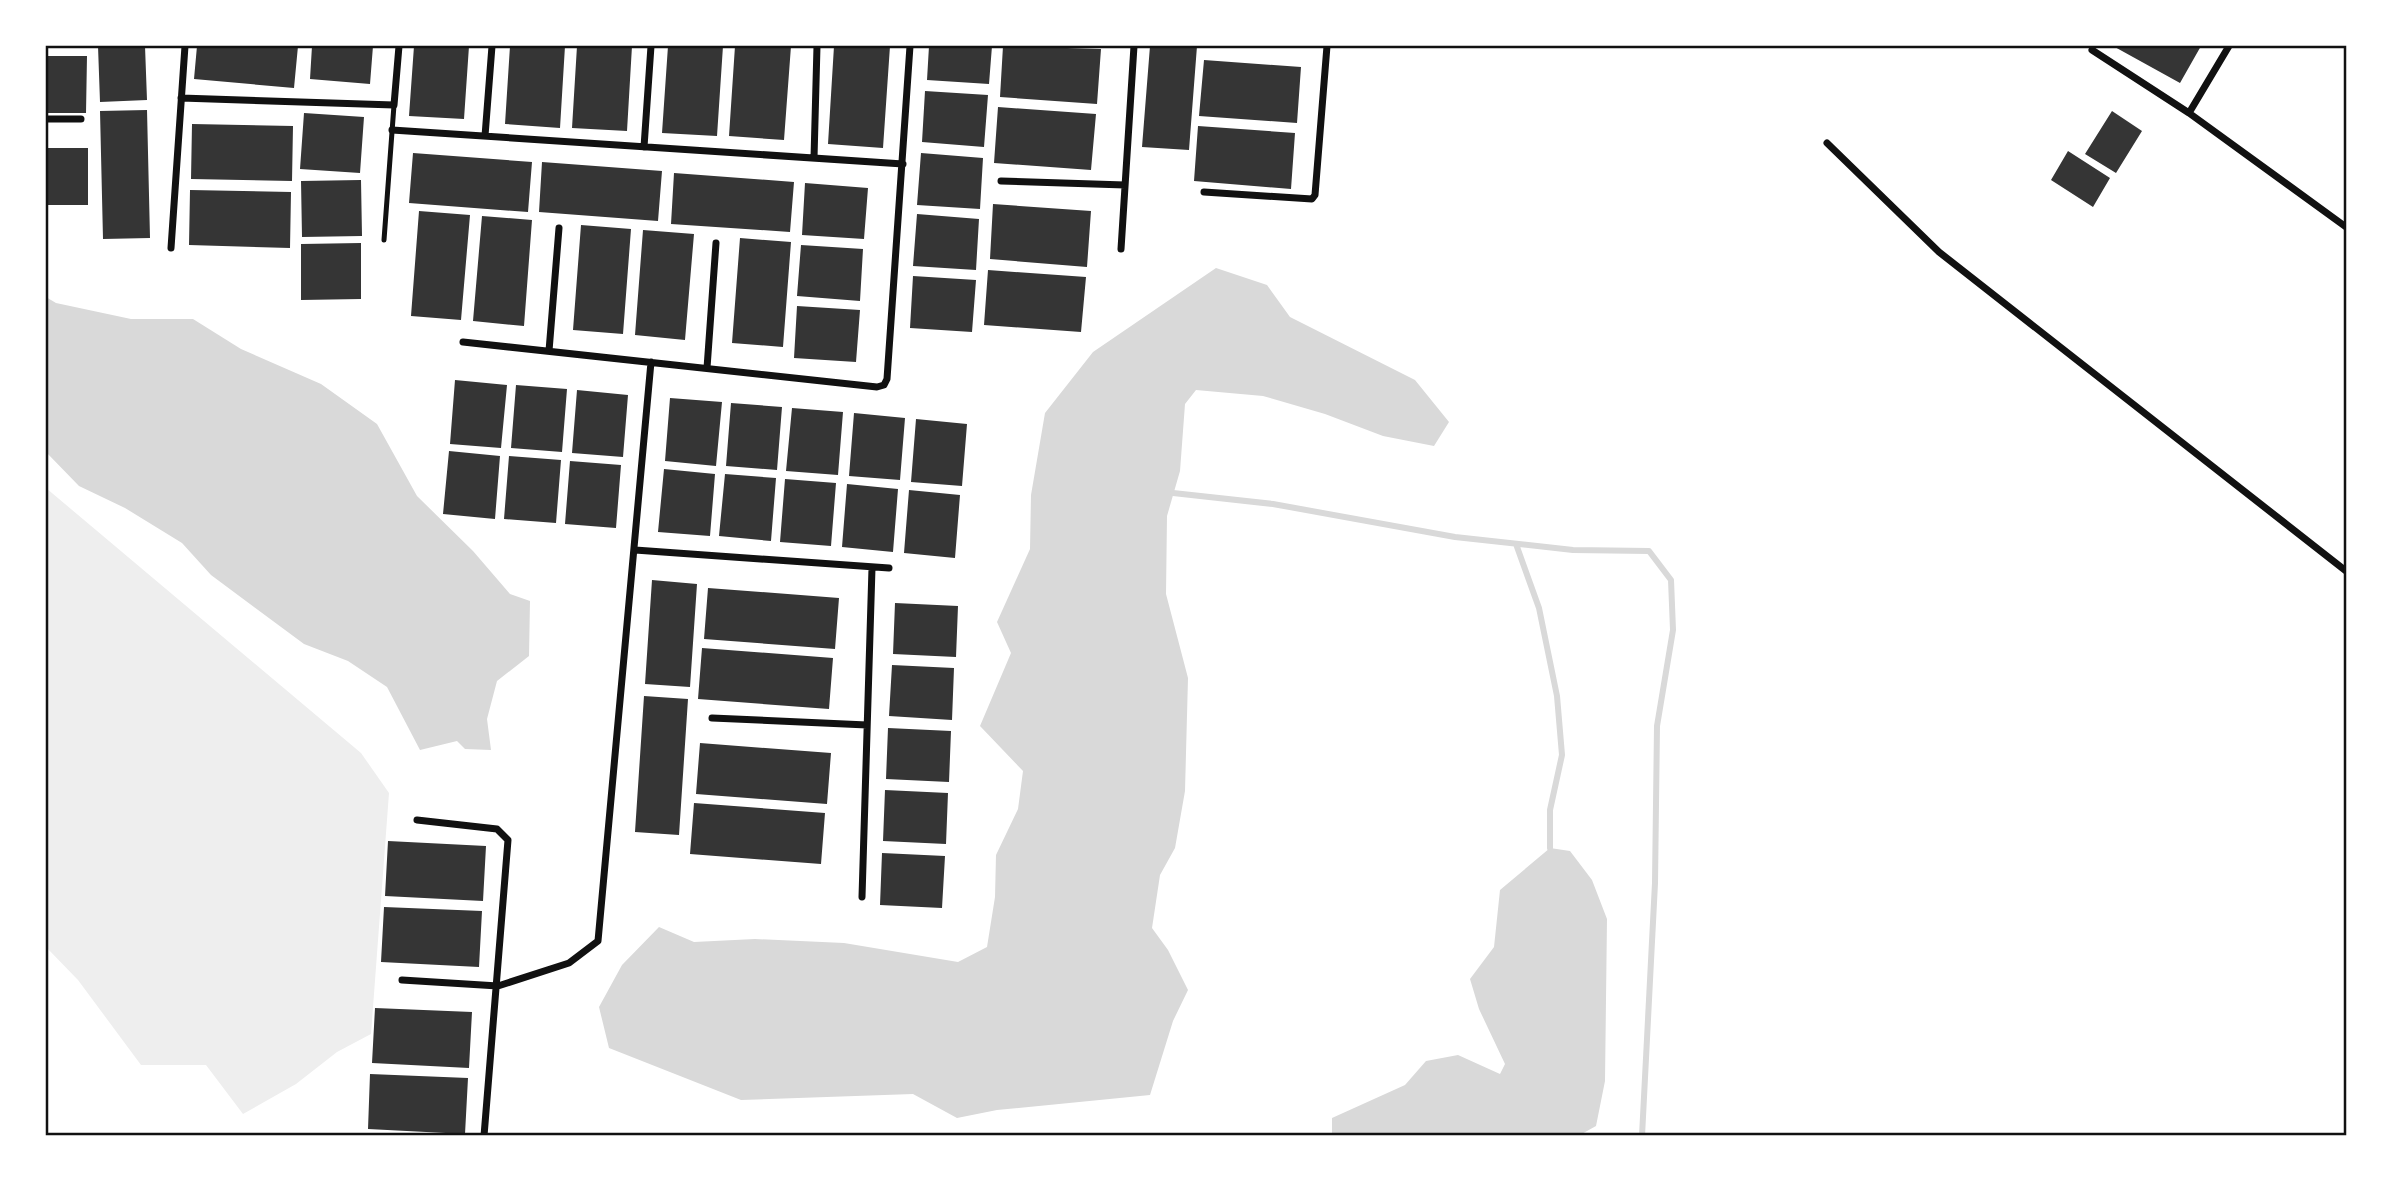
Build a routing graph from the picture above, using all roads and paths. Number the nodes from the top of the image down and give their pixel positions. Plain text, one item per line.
1 (185, 46) edge
2 (398, 46) edge
3 (492, 46) edge
4 (651, 46) edge
5 (817, 46) edge
6 (910, 46) edge
7 (1134, 46) edge
8 (1327, 46) edge
9 (2229, 46) edge
10 (2092, 50) dead end
11 (181, 98) junction
12 (394, 104) junction
13 (2189, 113) junction
14 (46, 119) edge
15 (81, 119) dead end
16 (392, 130) junction
17 (485, 136) junction
18 (1827, 143) dead end
19 (644, 147) junction
20 (814, 158) junction
21 (903, 164) junction
22 (1001, 181) dead end
23 (1125, 185) junction
24 (1204, 192) dead end
25 (2347, 227) edge
26 (559, 228) dead end
27 (384, 240) dead end
28 (716, 243) dead end
29 (171, 248) dead end
30 (1121, 248) dead end
31 (463, 342) dead end
32 (549, 351) junction
33 (651, 362) junction
34 (707, 368) junction
35 (635, 550) junction
36 (872, 568) junction
37 (889, 568) dead end
38 (2347, 571) edge
39 (712, 718) dead end
40 (867, 725) junction
41 (417, 820) dead end
42 (862, 897) dead end
43 (402, 980) dead end
44 (498, 986) junction
45 (484, 1136) edge

1 - 11 street
2 - 12 street
3 - 17 street
4 - 19 street
5 - 20 street
6 - 21 street
7 - 23 street
8 - 24 street
9 - 13 street
10 - 13 street
11 - 12 street
11 - 29 street
12 - 16 lane
13 - 25 street
14 - 15 street
16 - 17 street
16 - 27 lane
17 - 19 street
18 - 38 street
19 - 20 street
20 - 21 street
21 - 34 street
22 - 23 street
23 - 30 street
26 - 32 street
28 - 34 street
31 - 32 street
32 - 33 street
33 - 34 street
33 - 35 street
35 - 36 street
35 - 44 street
36 - 37 street
36 - 40 street
39 - 40 street
40 - 42 street
41 - 44 street
43 - 44 street
44 - 45 street

